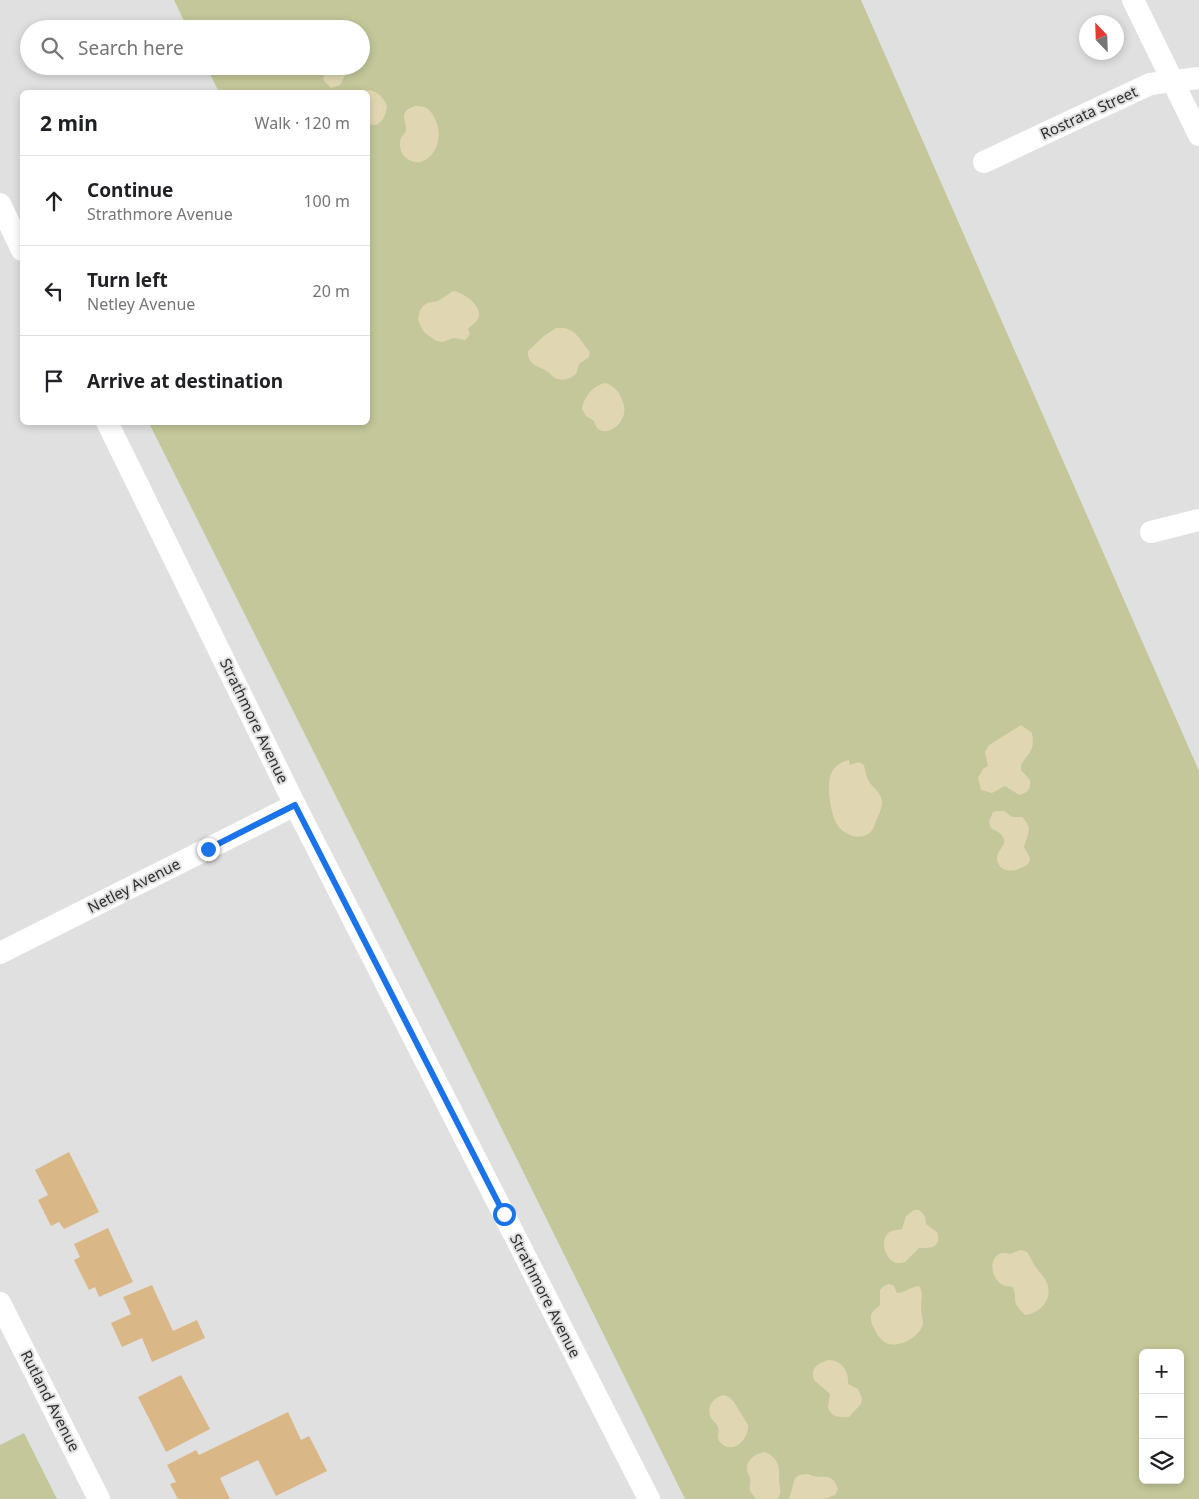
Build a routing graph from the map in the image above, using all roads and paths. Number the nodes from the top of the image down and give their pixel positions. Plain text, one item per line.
1 (1133, 0) edge
2 (1199, 78) edge
3 (1172, 82) junction
4 (1199, 135) edge
5 (984, 162) dead end
6 (0, 204) edge
7 (20, 246) edge
8 (108, 425) edge
9 (1199, 520) edge
10 (1150, 532) dead end
11 (295, 805) junction
12 (0, 953) edge
13 (0, 1302) edge
14 (99, 1499) edge
15 (649, 1499) edge

1 - 3 street
2 - 3 street, Rostrata Street
3 - 4 street
3 - 5 street, Rostrata Street
6 - 7 street
8 - 11 street, Strathmore Avenue
9 - 10 street
11 - 12 street, Netley Avenue
11 - 15 street, Strathmore Avenue
13 - 14 street, Rutland Avenue

